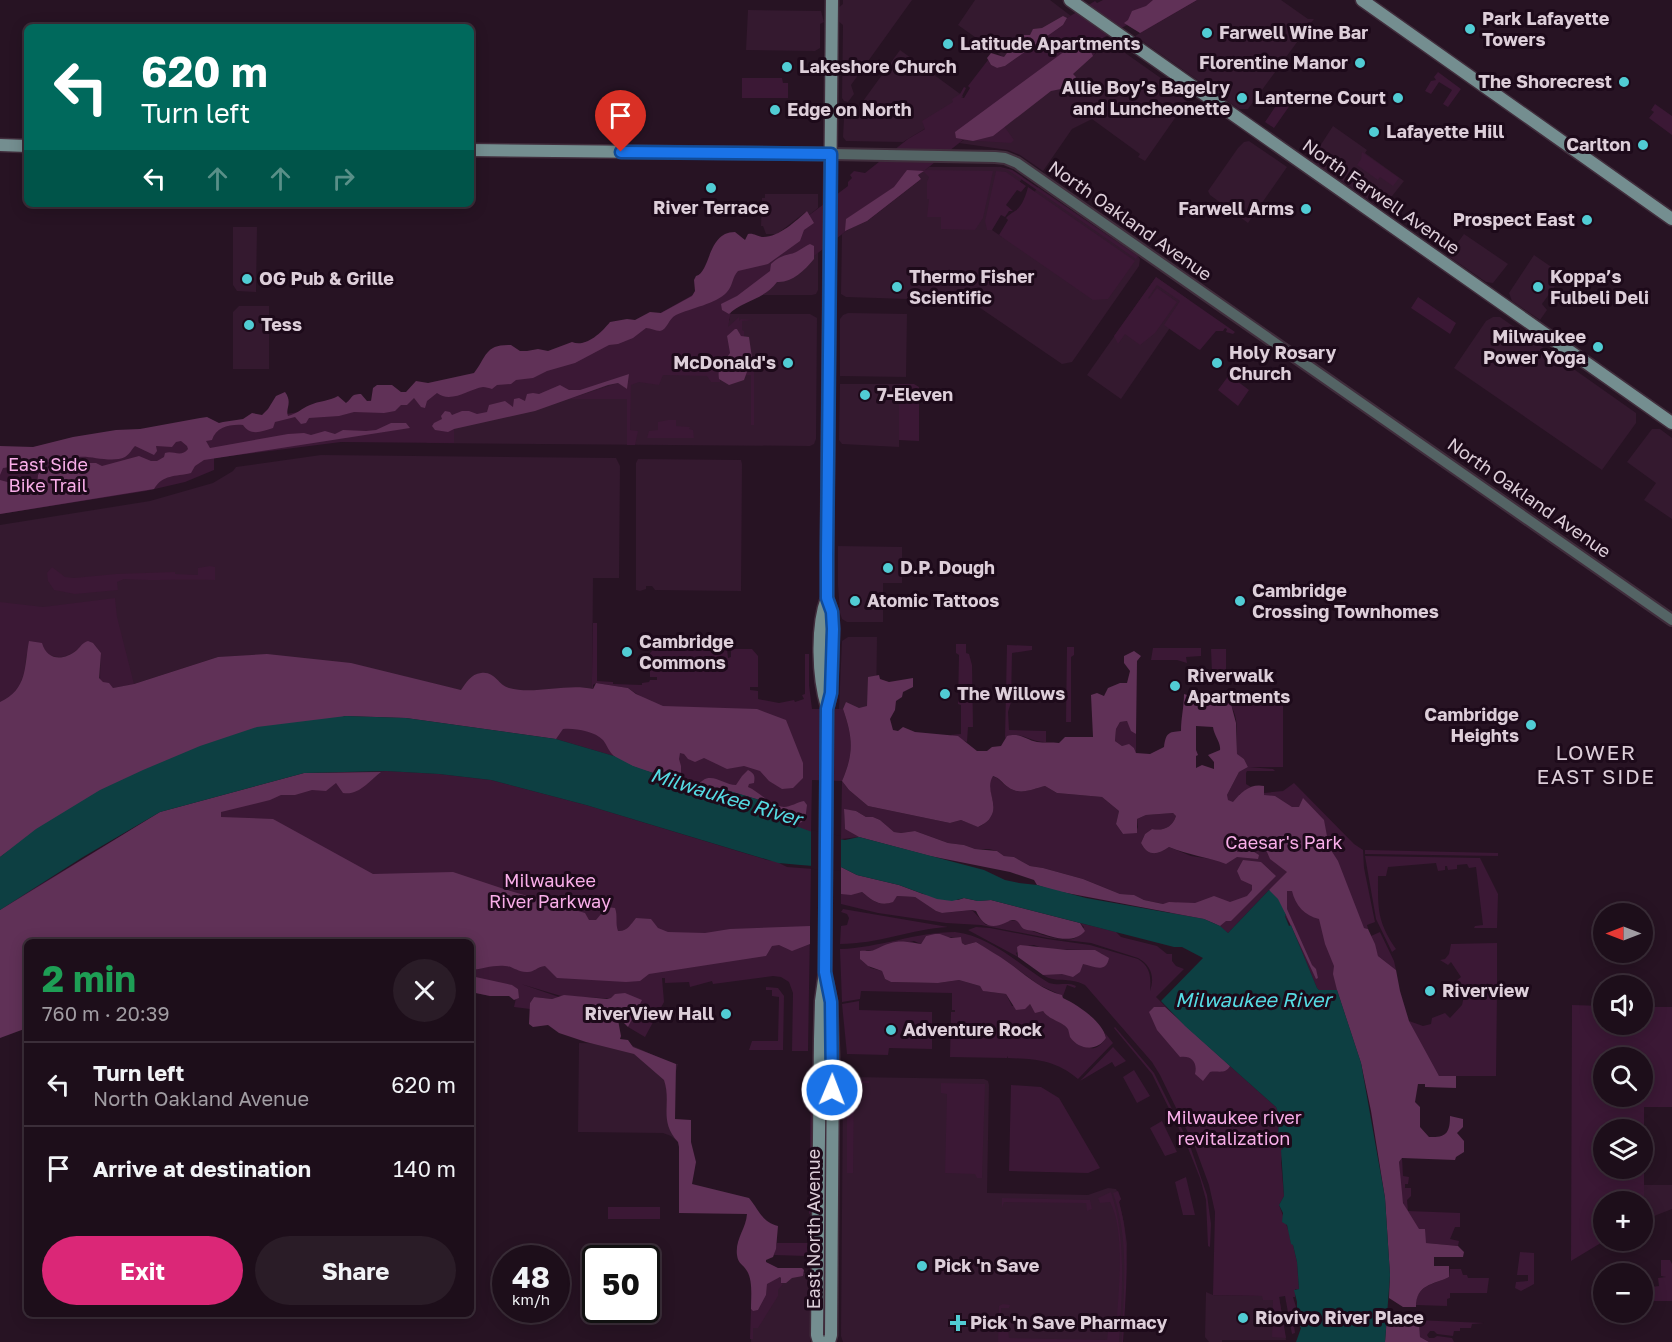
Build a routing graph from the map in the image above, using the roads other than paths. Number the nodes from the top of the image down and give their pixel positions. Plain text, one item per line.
1 (832, 0) edge
2 (1070, 0) edge
3 (1362, 0) edge
4 (0, 145) edge
5 (24, 146) edge
6 (474, 150) edge
7 (831, 154) junction
8 (1672, 219) edge
9 (1672, 423) edge
10 (1672, 620) edge
11 (825, 1178) junction
12 (819, 1342) edge
13 (829, 1342) edge

1 - 7 main road, East North Avenue
2 - 9 main road, North Farwell Avenue
3 - 8 main road
4 - 5 main road
6 - 7 main road, North Oakland Avenue
7 - 10 street, North Oakland Avenue
7 - 11 main road, East North Avenue
11 - 12 main road, East North Avenue
11 - 13 main road, East North Avenue

